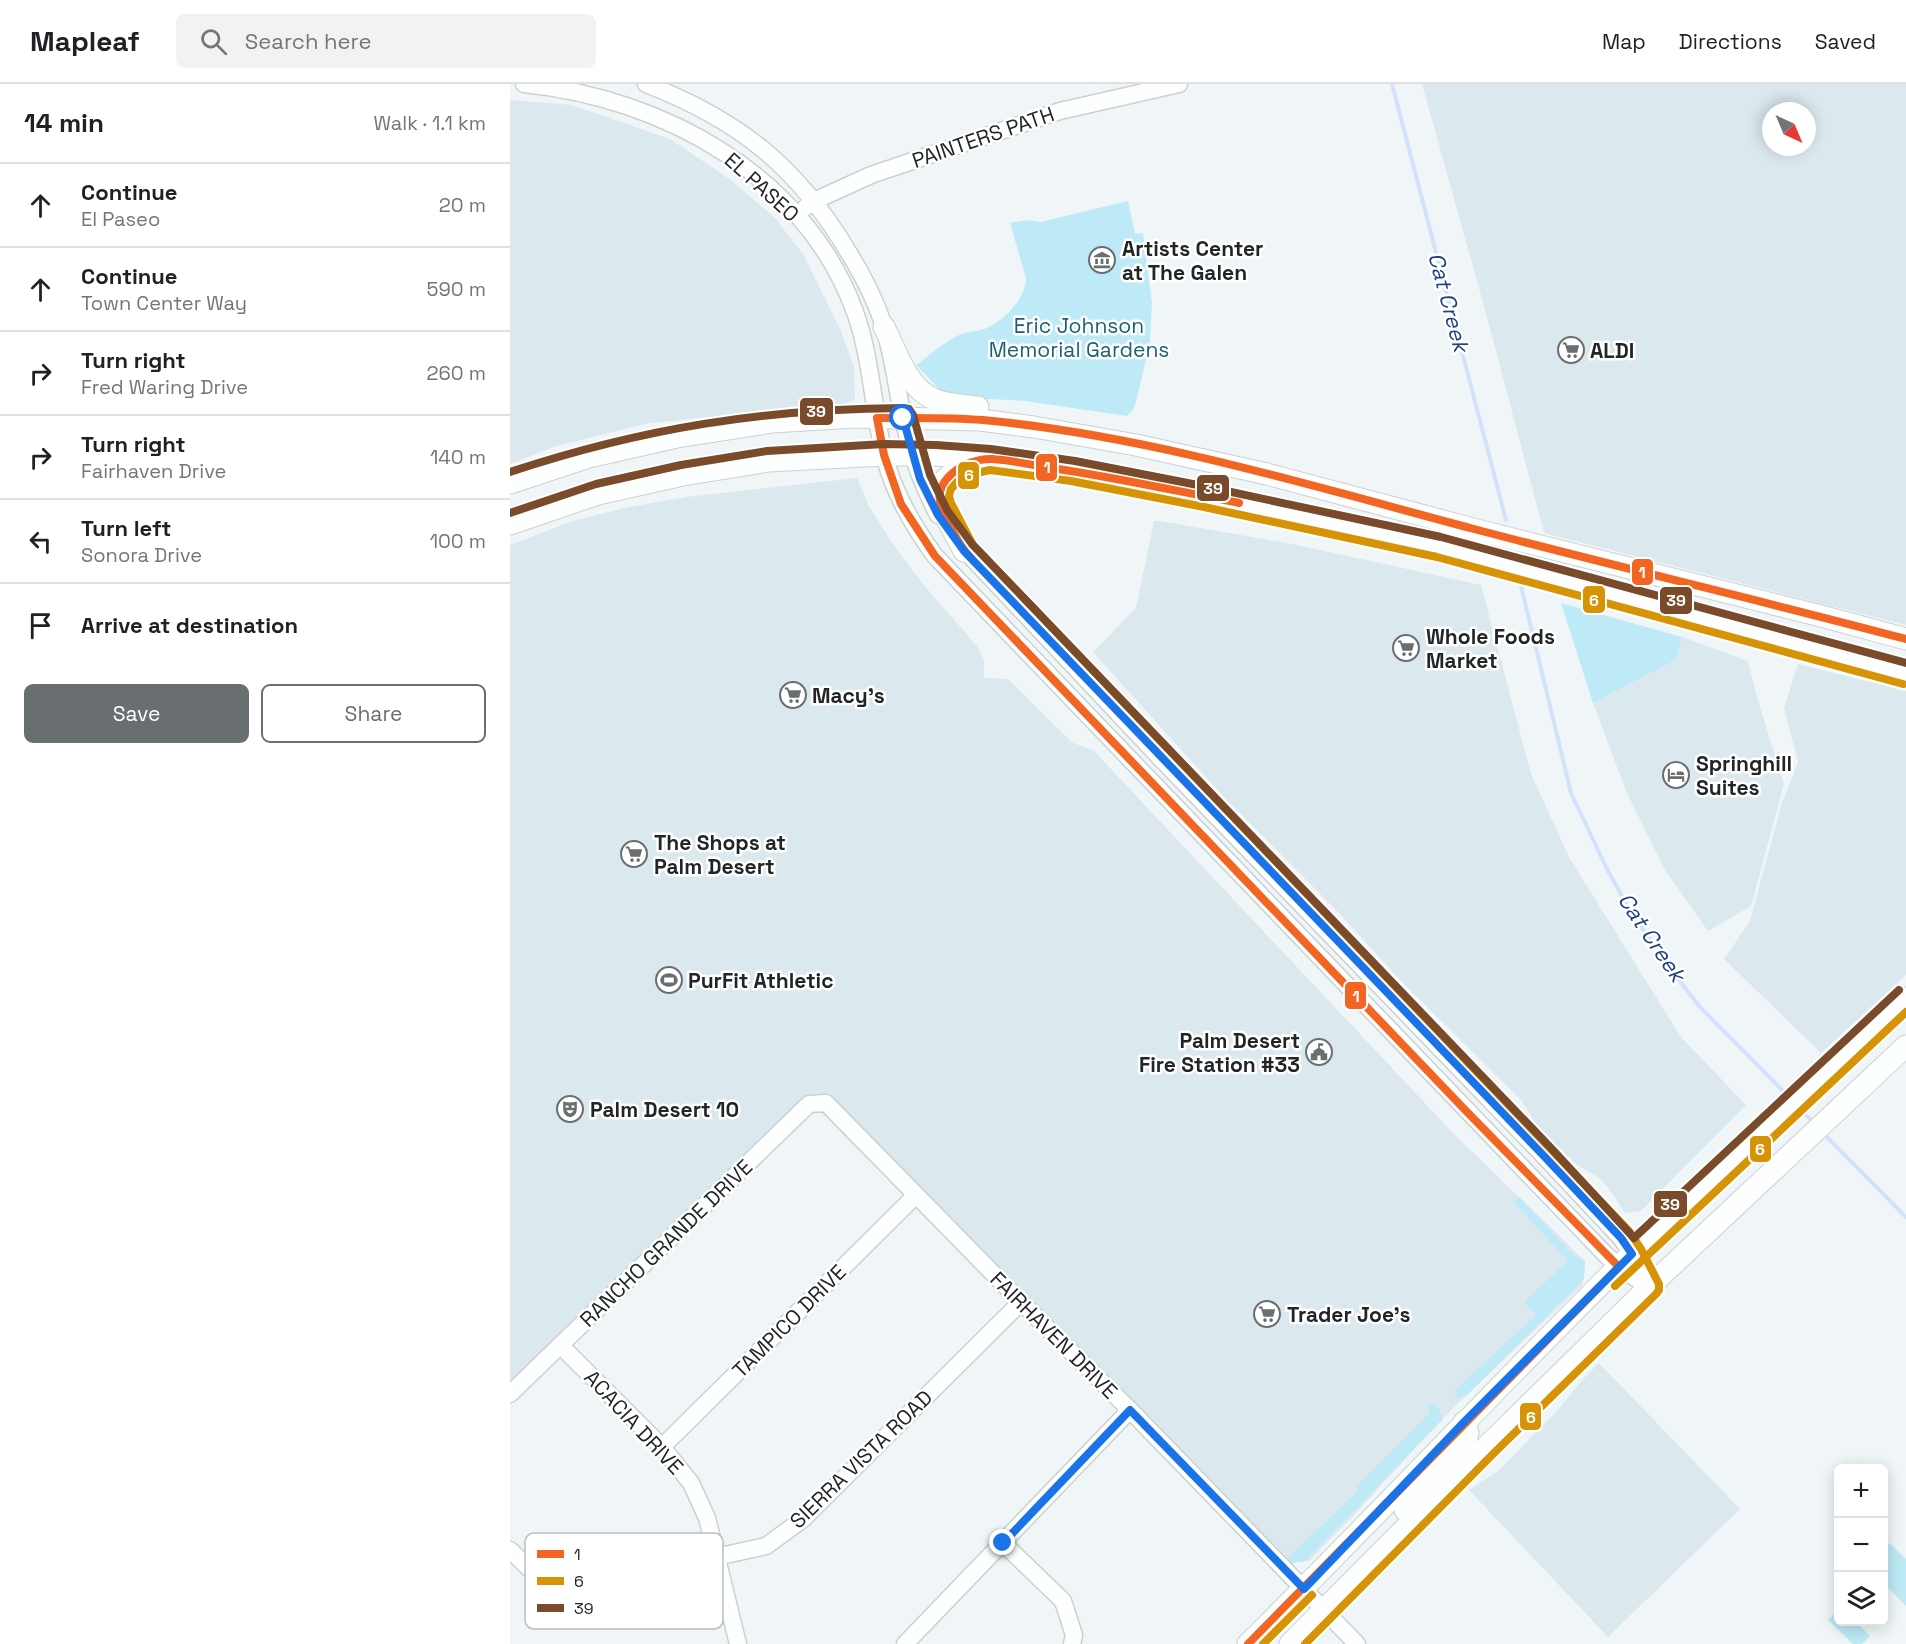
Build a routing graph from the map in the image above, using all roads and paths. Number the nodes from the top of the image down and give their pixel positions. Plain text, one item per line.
1 (524, 84) edge
2 (646, 84) edge
3 (1179, 84) edge
4 (814, 201) junction
5 (795, 214) junction
6 (884, 327) junction
7 (877, 418) junction
8 (903, 418) junction
9 (1062, 431) junction
10 (884, 455) junction
11 (912, 455) junction
12 (990, 459) junction
13 (510, 483) edge
14 (1425, 516) junction
15 (510, 524) edge
16 (1339, 524) junction
17 (964, 551) junction
18 (1906, 639) edge
19 (1906, 674) edge
20 (1906, 998) edge
21 (1906, 1046) edge
22 (826, 1103) joint
23 (916, 1195) junction
24 (1626, 1260) junction
25 (1649, 1287) junction
26 (1021, 1302) junction
27 (560, 1345) junction
28 (510, 1394) edge
29 (1130, 1410) junction
30 (1464, 1422) junction
31 (662, 1447) junction
32 (710, 1533) edge
33 (1003, 1543) junction
34 (510, 1550) edge
35 (1384, 1550) junction
36 (723, 1555) edge
37 (525, 1564) edge
38 (723, 1585) edge
39 (1304, 1589) junction
40 (1324, 1610) junction
41 (738, 1644) edge
42 (905, 1644) edge
43 (1072, 1644) edge
44 (1248, 1644) edge
45 (1290, 1644) edge
46 (1357, 1644) edge

1 - 5 street, EL PASEO
2 - 4 street, EL PASEO
3 - 4 street, PAINTERS PATH
4 - 5 street, PAINTERS PATH
4 - 6 street, EL PASEO
5 - 7 street, EL PASEO
6 - 8 street, EL PASEO
6 - 9 main road
7 - 8 main road
7 - 10 street, EL PASEO
7 - 13 main road
8 - 9 main road
8 - 11 street, EL PASEO
9 - 14 main road
10 - 11 main road
10 - 15 main road
10 - 24 street, EL PASEO
11 - 12 main road
11 - 17 street, EL PASEO
12 - 16 main road
12 - 17 main road
14 - 16 main road
14 - 18 main road
16 - 19 main road
17 - 24 street, EL PASEO
20 - 24 main road
21 - 25 main road
22 - 23 street, FAIRHAVEN DRIVE
22 - 27 street, RANCHO GRANDE DRIVE
23 - 26 street, FAIRHAVEN DRIVE
23 - 31 street, TAMPICO DRIVE
24 - 25 street
24 - 30 main road
25 - 35 main road
26 - 29 street, FAIRHAVEN DRIVE
26 - 36 street, SIERRA VISTA ROAD
27 - 28 street, RANCHO GRANDE DRIVE
27 - 31 street, ACACIA DRIVE
29 - 33 street
29 - 39 street, FAIRHAVEN DRIVE
30 - 35 main road
30 - 39 main road
31 - 32 street, ACACIA DRIVE
33 - 42 street
33 - 43 street
34 - 37 street, SIERRA VISTA ROAD
35 - 40 main road
38 - 41 street, ACACIA DRIVE
39 - 40 street, FAIRHAVEN DRIVE
39 - 44 main road
40 - 45 main road
40 - 46 street, FAIRHAVEN DRIVE

